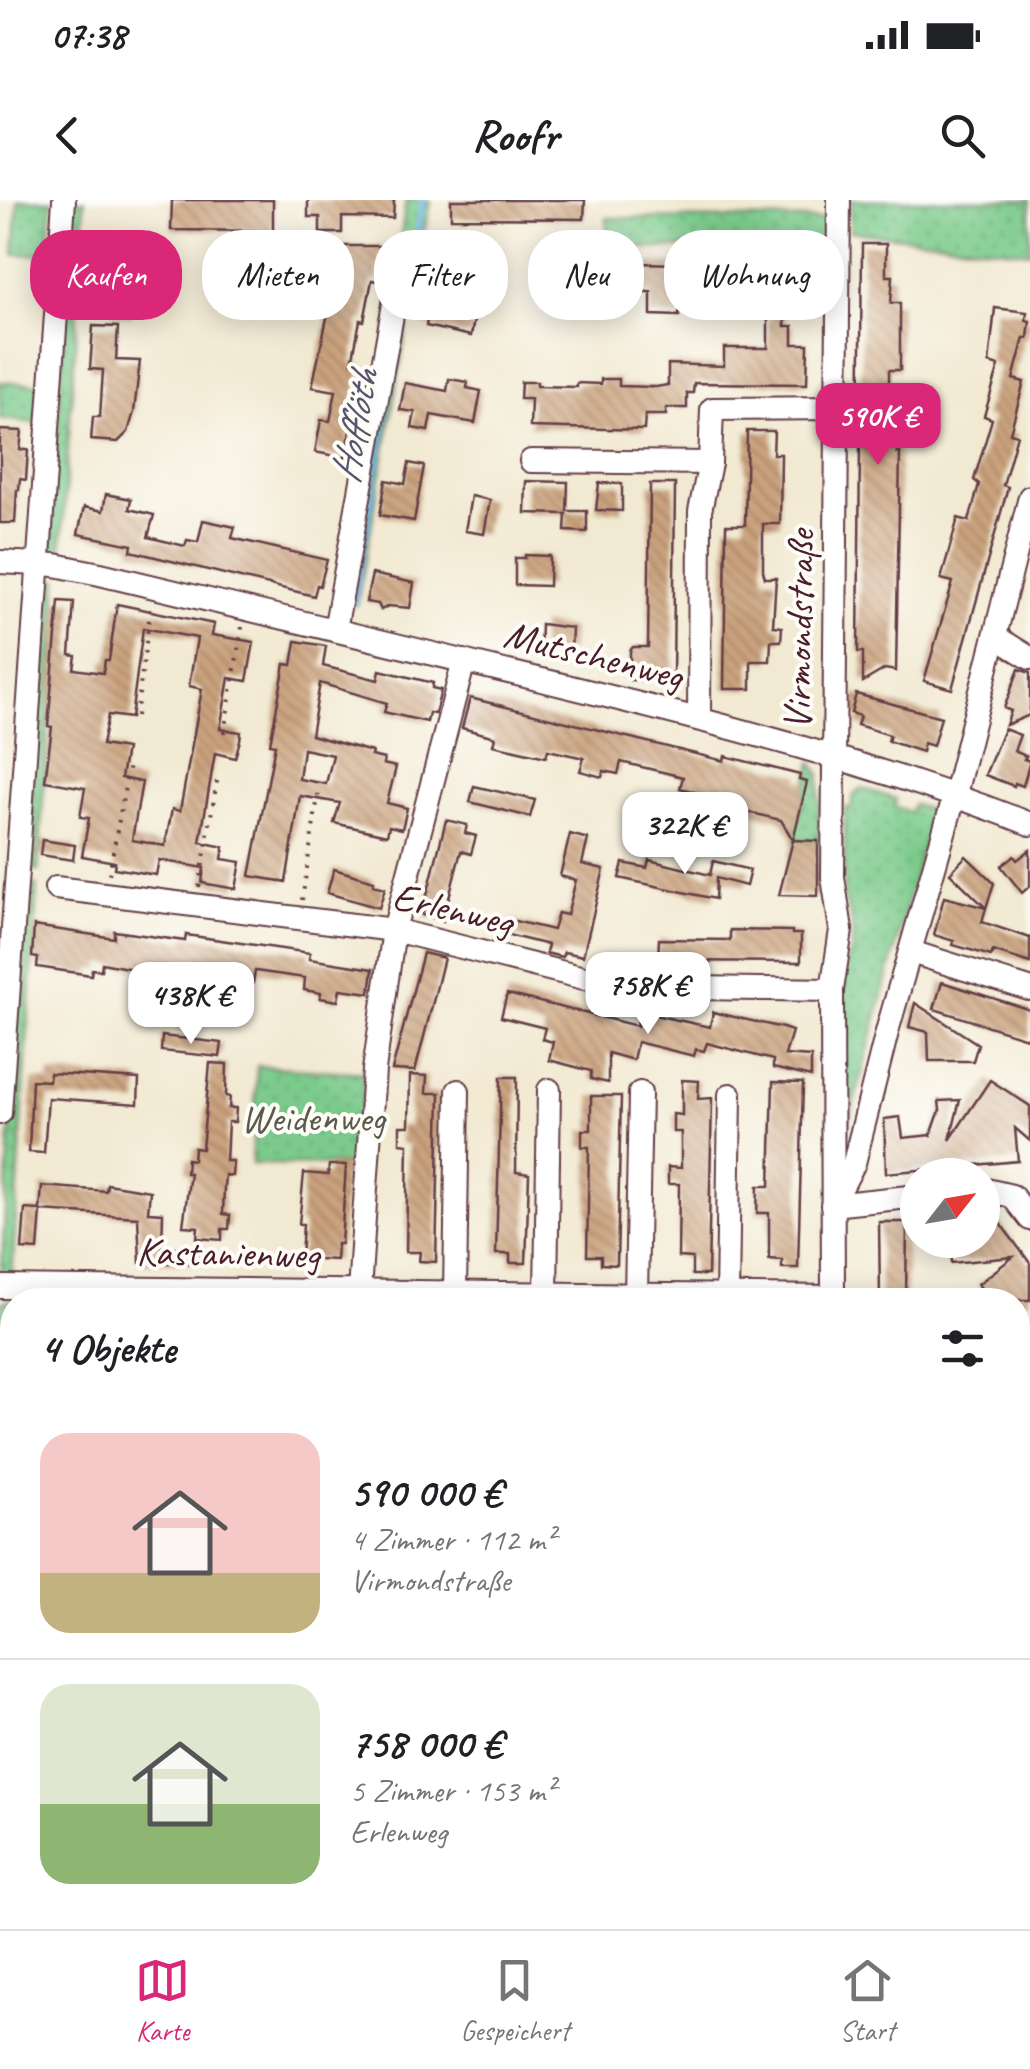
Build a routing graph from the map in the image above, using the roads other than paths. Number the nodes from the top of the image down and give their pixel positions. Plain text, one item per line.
1 (64, 200) edge
2 (839, 200) edge
3 (391, 320) edge
4 (838, 408) junction
5 (532, 461) dead end
6 (710, 463) junction
7 (1030, 497) edge
8 (0, 562) edge
9 (38, 564) junction
10 (335, 630) junction
11 (996, 637) junction
12 (1030, 658) edge
13 (464, 661) junction
14 (699, 719) junction
15 (834, 755) junction
16 (954, 794) junction
17 (1030, 824) edge
18 (56, 888) dead end
19 (394, 930) junction
20 (911, 952) junction
21 (1029, 989) edge
22 (832, 990) junction
23 (549, 1090) dead end
24 (458, 1091) dead end
25 (640, 1093) dead end
26 (730, 1095) dead end
27 (0, 1113) edge
28 (1000, 1193) edge
29 (900, 1198) edge
30 (832, 1205) junction
31 (1030, 1219) edge
32 (0, 1287) edge
33 (72, 1288) edge
34 (359, 1288) edge
35 (455, 1288) edge
36 (546, 1288) edge
37 (636, 1288) edge
38 (728, 1288) edge
39 (833, 1288) edge

1 - 9 street
2 - 4 street, Virmondstraße
3 - 10 street
4 - 6 street
4 - 15 street, Virmondstraße
5 - 6 street
6 - 14 street
7 - 11 street
8 - 9 street, Mutschenweg
9 - 10 street, Mutschenweg
9 - 27 street
10 - 13 street, Mutschenweg
11 - 12 street
11 - 16 street
13 - 14 street, Mutschenweg
13 - 19 street
14 - 15 street, Mutschenweg
15 - 16 street, Mutschenweg
15 - 22 street, Virmondstraße
16 - 17 street, Mutschenweg
16 - 20 street
18 - 19 street, Erlenweg
19 - 22 street, Erlenweg
19 - 34 street
20 - 21 street
20 - 30 street
22 - 30 street, Virmondstraße
23 - 36 street
24 - 35 street
25 - 37 street
26 - 38 street
28 - 31 street
29 - 30 street
30 - 39 street, Virmondstraße
32 - 33 street, Kastanienweg

